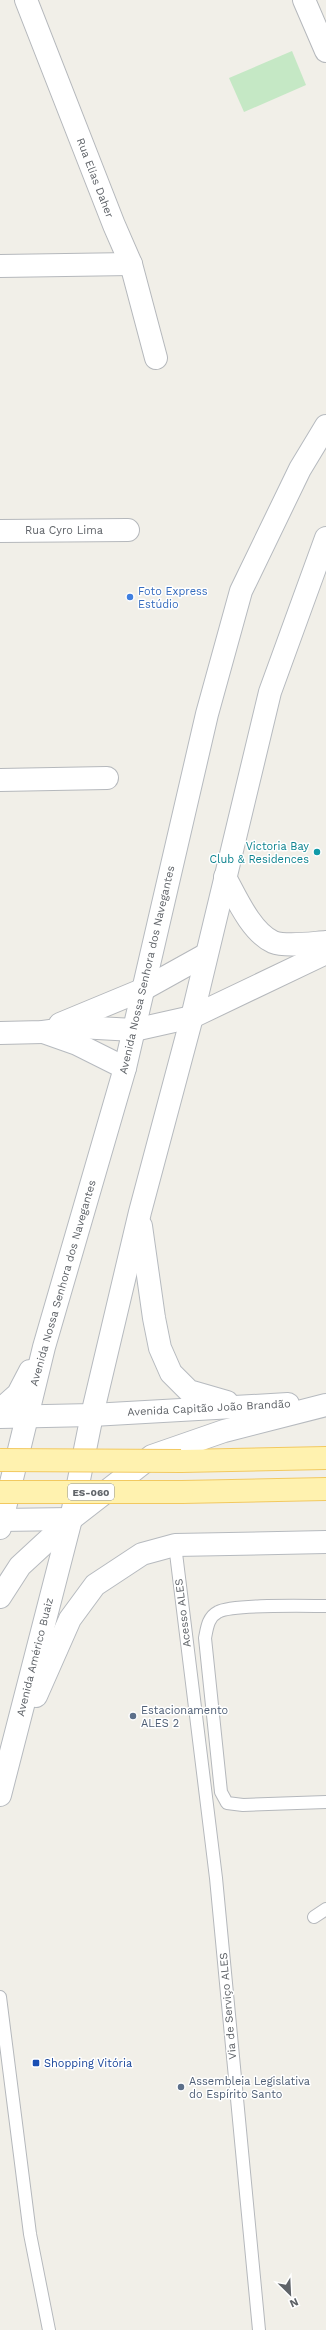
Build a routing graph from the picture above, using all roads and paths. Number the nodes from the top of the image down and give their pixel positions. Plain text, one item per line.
1 (26, 0) edge
2 (304, 0) edge
3 (326, 51) edge
4 (131, 264) junction
5 (0, 266) edge
6 (156, 358) dead end
7 (326, 426) edge
8 (128, 530) dead end
9 (0, 531) edge
10 (326, 538) edge
11 (107, 778) dead end
12 (0, 780) edge
13 (225, 877) junction
14 (326, 942) edge
15 (326, 953) edge
16 (206, 955) junction
17 (142, 990) junction
18 (192, 1017) junction
19 (134, 1030) junction
20 (43, 1032) junction
21 (0, 1033) edge
22 (125, 1068) junction
23 (140, 1212) junction
24 (44, 1347) junction
25 (326, 1401) edge
26 (326, 1405) edge
27 (243, 1407) junction
28 (0, 1410) edge
29 (92, 1415) junction
30 (0, 1417) edge
31 (26, 1417) junction
32 (326, 1458) edge
33 (0, 1460) edge
34 (326, 1489) edge
35 (0, 1492) edge
36 (71, 1519) junction
37 (1, 1523) edge
38 (326, 1542) edge
39 (175, 1544) junction
40 (0, 1597) edge
41 (326, 1606) edge
42 (192, 1682) joint
43 (10, 1754) junction
44 (0, 1795) edge
45 (326, 1802) edge
46 (326, 1909) edge
47 (314, 1917) dead end
48 (0, 1997) edge
49 (49, 2330) edge
50 (259, 2330) edge

1 - 4 main road, Rua Elias Daher
2 - 3 main road
4 - 5 main road
4 - 6 main road, Rua Elias Daher
7 - 17 main road, Avenida Nossa Senhora dos Navegantes
8 - 9 main road, Rua Cyro Lima
10 - 13 main road
11 - 12 main road
13 - 14 main road
13 - 16 main road
15 - 18 main road
16 - 17 main road
16 - 18 main road
17 - 19 main road, Avenida Nossa Senhora dos Navegantes
17 - 20 main road
18 - 19 main road
18 - 23 main road
19 - 20 main road
19 - 22 main road, Avenida Nossa Senhora dos Navegantes
20 - 21 main road
20 - 22 main road
22 - 24 main road, Avenida Nossa Senhora dos Navegantes
23 - 27 main road
23 - 29 main road
24 - 28 main road
24 - 31 main road, Avenida Nossa Senhora dos Navegantes
25 - 27 main road, Avenida Capitão João Brandão
26 - 36 main road
27 - 29 main road, Avenida Capitão João Brandão
29 - 31 main road, Avenida Capitão João Brandão
29 - 36 main road
30 - 31 main road, Avenida Capitão João Brandão
31 - 37 main road, Avenida Nossa Senhora dos Navegantes
32 - 33 main road, bridge
34 - 35 main road, ES-060, bridge
36 - 37 main road
36 - 40 main road
36 - 43 main road, Avenida Américo Buaiz
38 - 39 main road
39 - 42 lane, Acesso ALES
39 - 43 main road
41 - 45 lane
42 - 50 lane, Via de Serviço ALES
43 - 44 main road, Avenida Américo Buaiz
46 - 47 lane
48 - 49 lane

